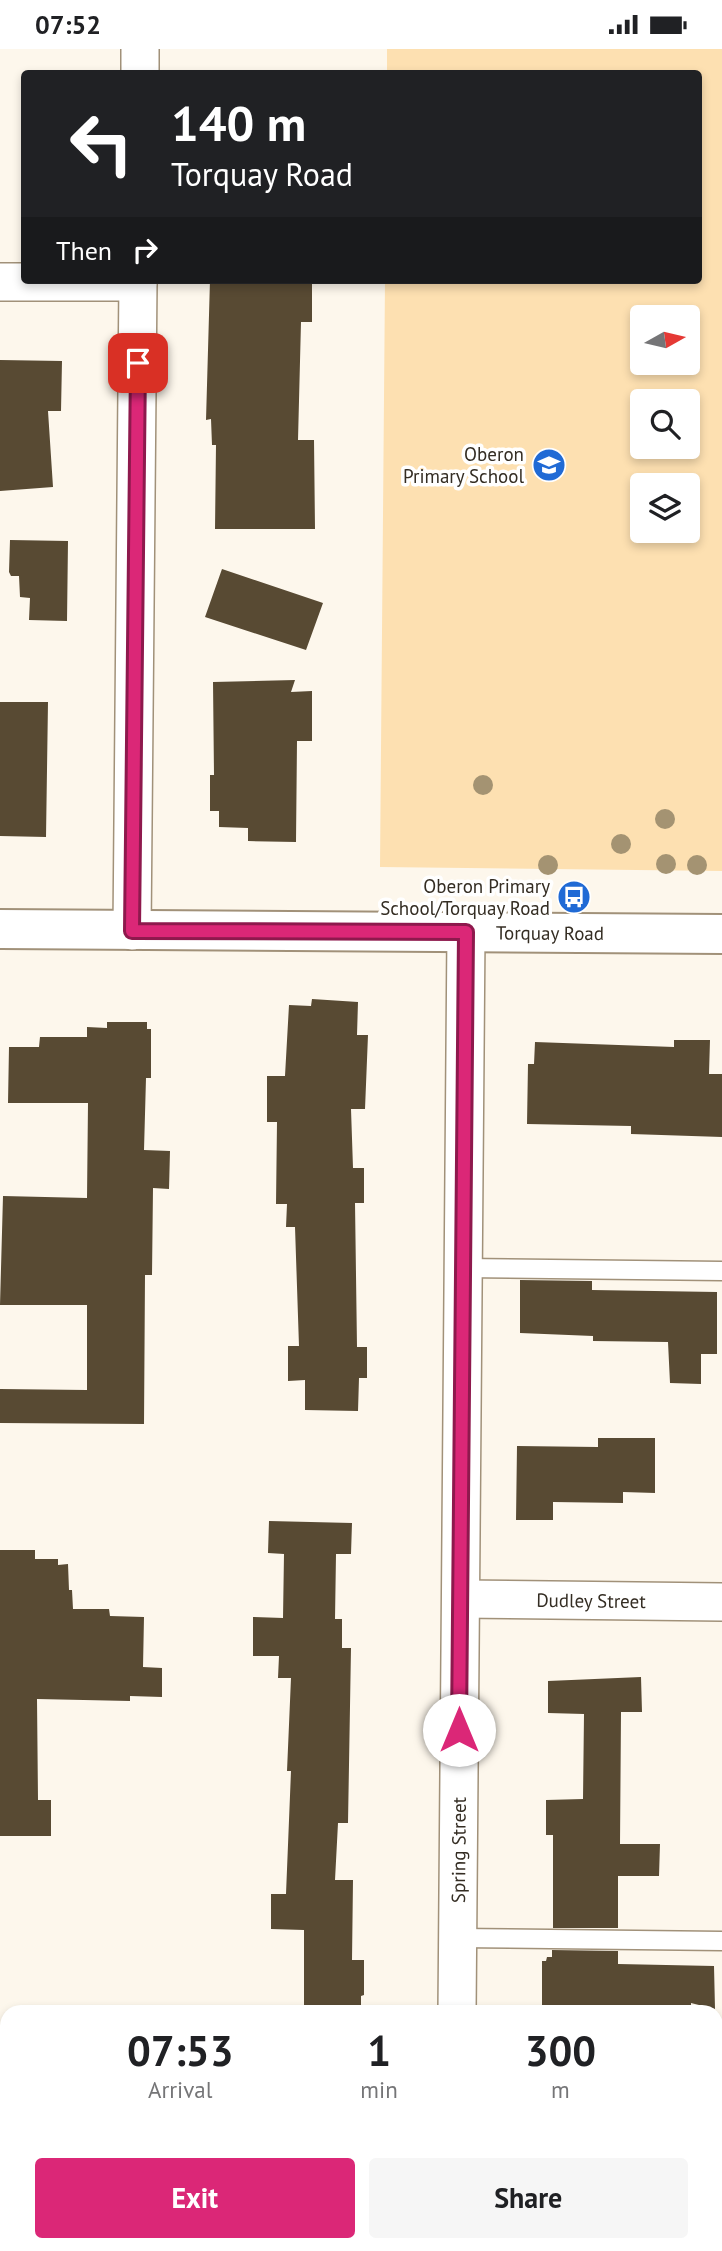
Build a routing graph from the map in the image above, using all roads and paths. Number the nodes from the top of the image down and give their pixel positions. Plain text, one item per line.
1 (140, 49) edge
2 (140, 70) edge
3 (0, 282) edge
4 (21, 282) edge
5 (138, 284) edge
6 (0, 929) edge
7 (132, 931) junction
8 (466, 932) junction
9 (722, 934) edge
10 (463, 1268) junction
11 (722, 1271) edge
12 (461, 1599) junction
13 (722, 1602) edge
14 (457, 1938) junction
15 (722, 1941) edge
16 (457, 2005) edge

1 - 2 street
3 - 4 street
5 - 7 street
6 - 7 street, Torquay Road
7 - 8 street, Torquay Road
8 - 9 street, Torquay Road
8 - 10 street, Spring Street
10 - 11 lane
10 - 12 street, Spring Street
12 - 13 street, Dudley Street
12 - 14 street, Spring Street
14 - 15 lane
14 - 16 street, Spring Street

